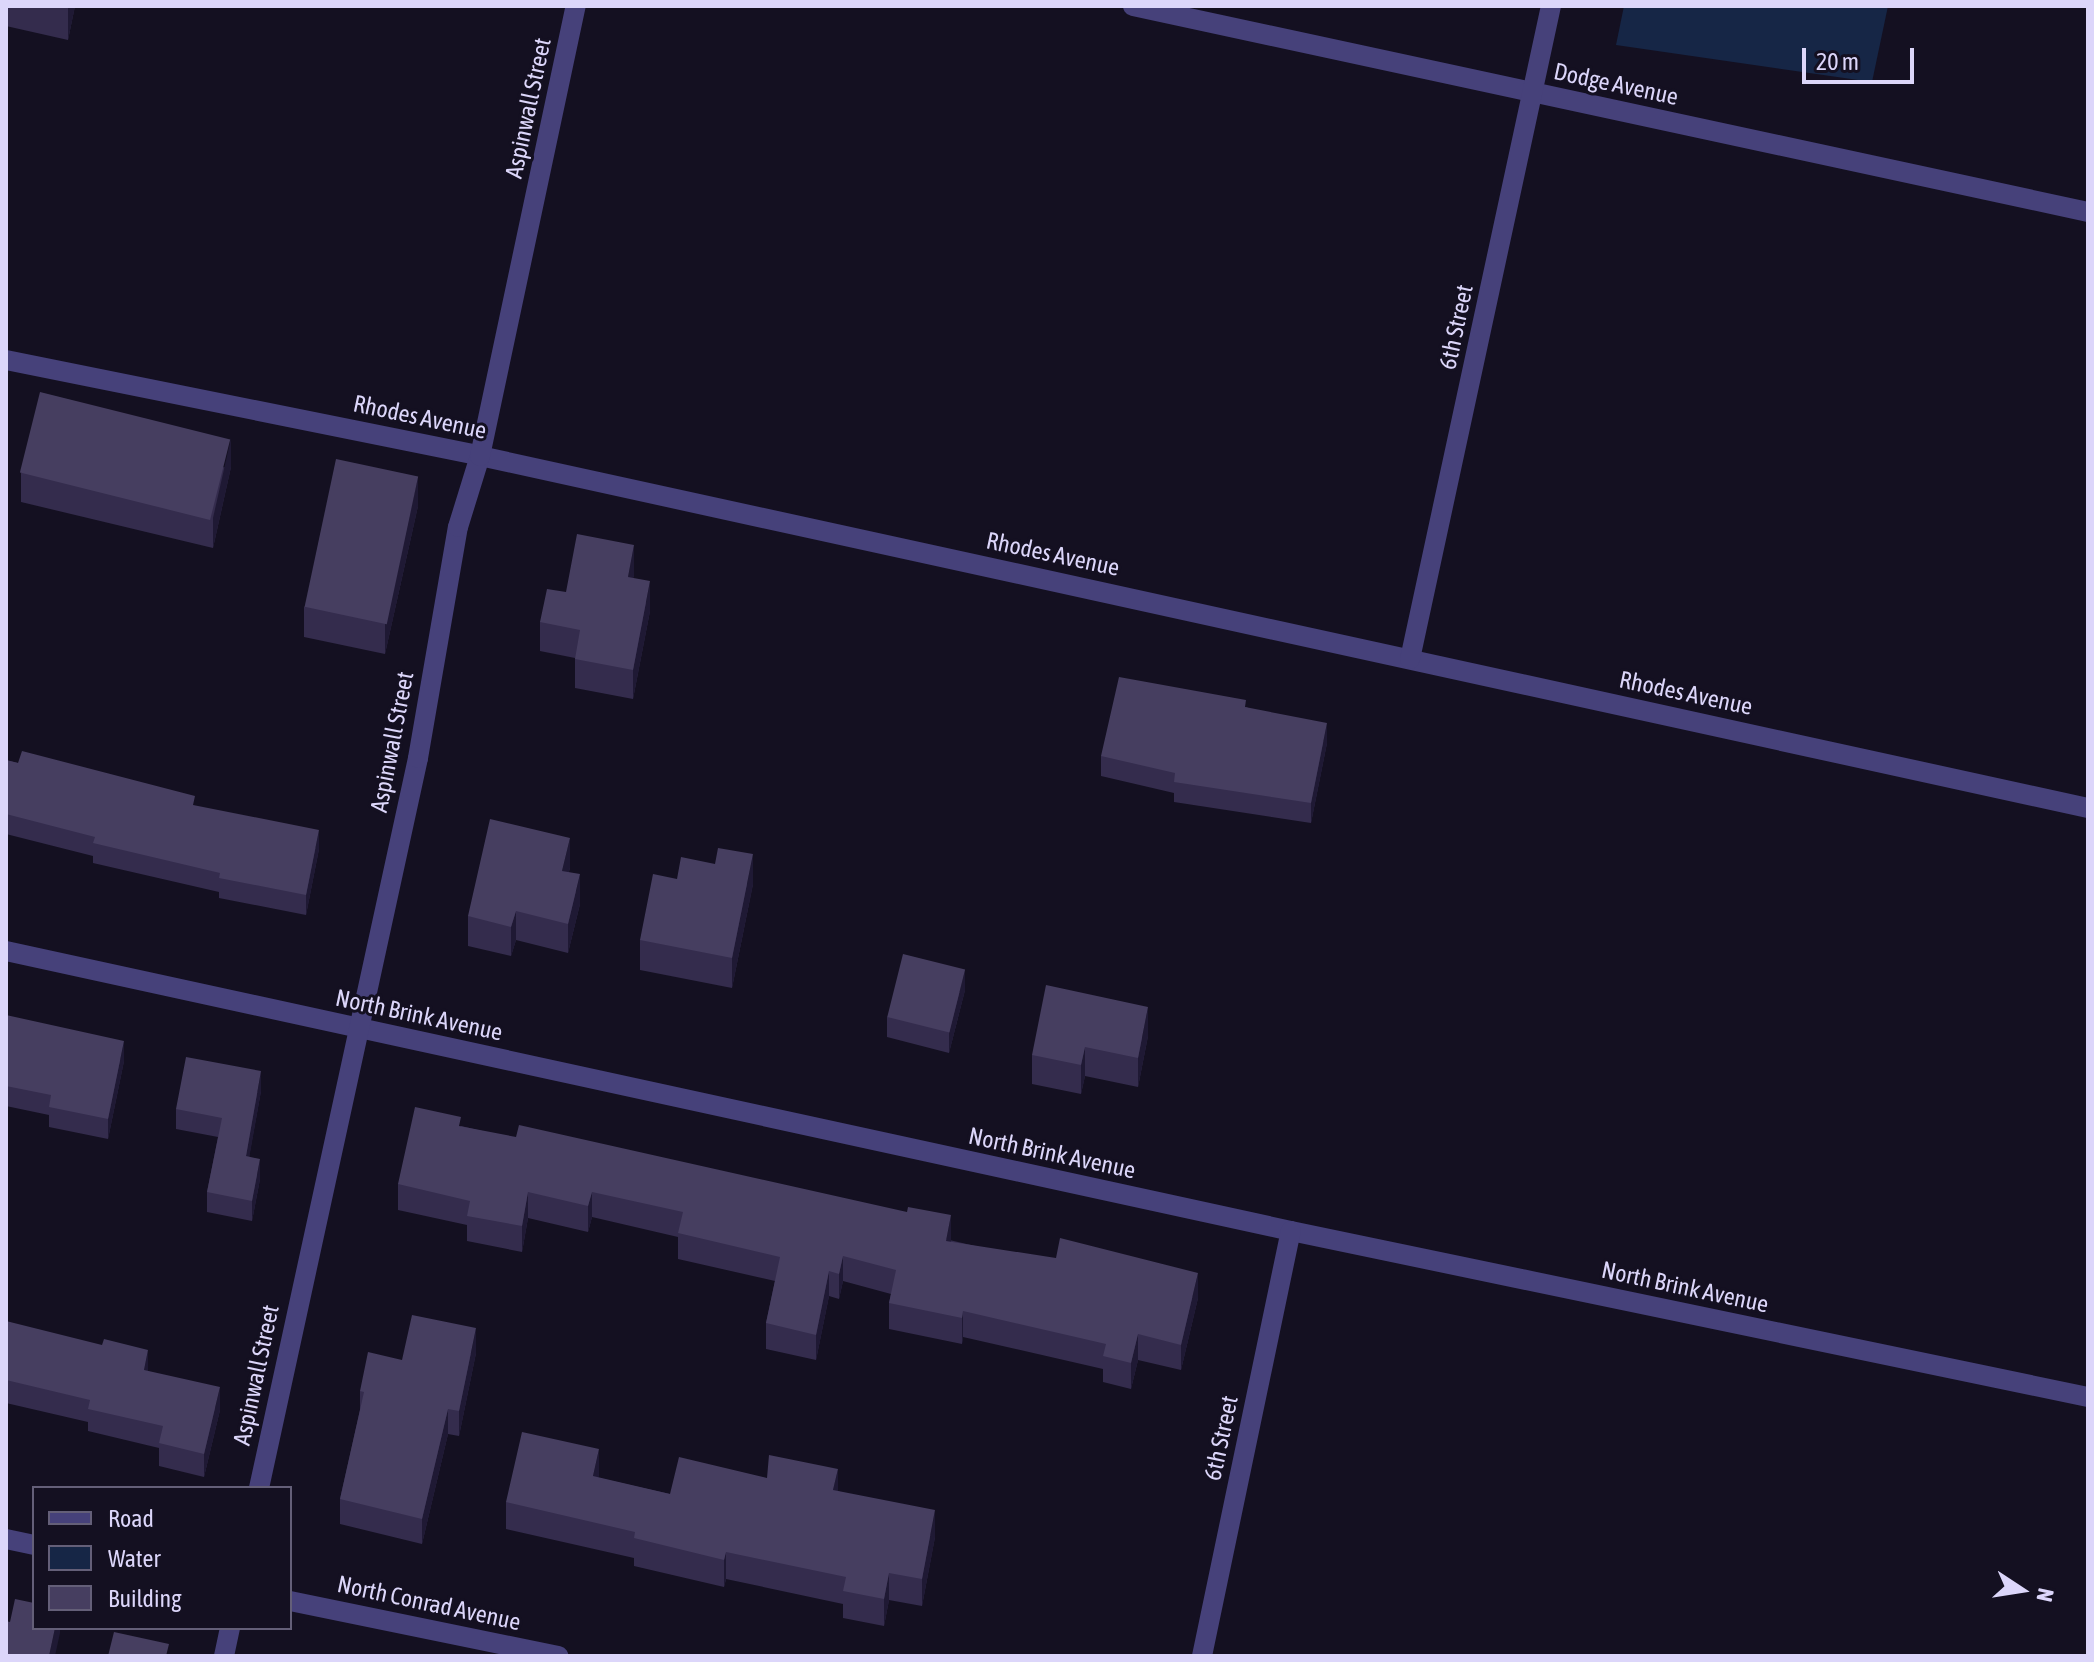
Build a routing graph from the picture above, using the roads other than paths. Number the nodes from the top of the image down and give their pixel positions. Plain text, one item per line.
1 (576, 6) edge
2 (1133, 6) edge
3 (1551, 6) edge
4 (1533, 92) junction
5 (2088, 212) edge
6 (6, 360) edge
7 (480, 456) junction
8 (1410, 659) junction
9 (2088, 808) edge
10 (6, 951) edge
11 (355, 1027) junction
12 (1291, 1231) junction
13 (2088, 1397) edge
14 (259, 1486) edge
15 (6, 1539) edge
16 (32, 1545) edge
17 (292, 1601) edge
18 (230, 1630) edge
19 (224, 1656) edge
20 (558, 1656) edge
21 (1202, 1656) edge

1 - 7 street, Aspinwall Street
2 - 4 street, Dodge Avenue
3 - 4 street, 6th Street
4 - 5 street, Dodge Avenue
4 - 8 street, 6th Street
6 - 7 street, Rhodes Avenue
7 - 8 street, Rhodes Avenue
7 - 11 street, Aspinwall Street
8 - 9 street, Rhodes Avenue
10 - 11 street, North Brink Avenue
11 - 12 street, North Brink Avenue
11 - 14 street, Aspinwall Street
12 - 13 street, North Brink Avenue
12 - 21 street, 6th Street
15 - 16 street
17 - 20 street, North Conrad Avenue
18 - 19 street

